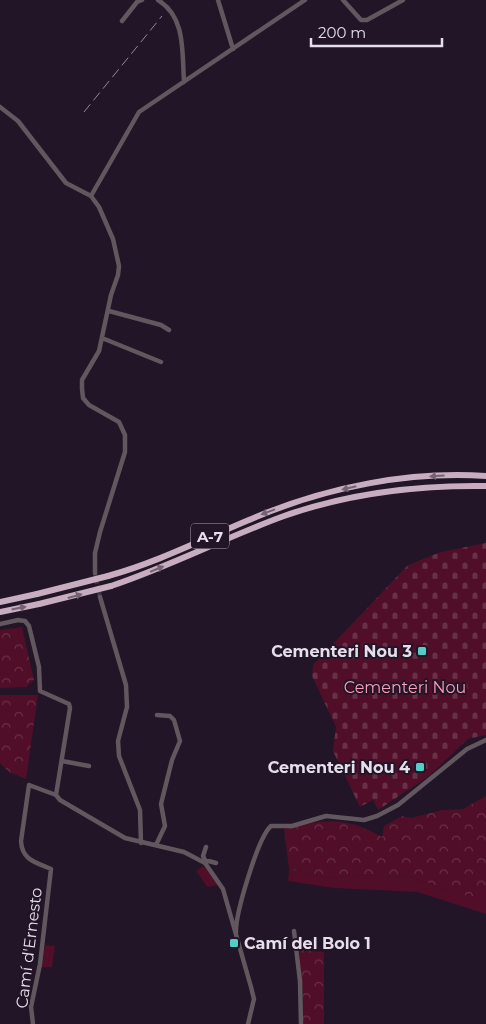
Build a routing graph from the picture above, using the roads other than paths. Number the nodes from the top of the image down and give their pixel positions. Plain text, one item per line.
1 (142, 0) edge
2 (158, 0) edge
3 (218, 0) edge
4 (293, 0) edge
5 (305, 0) edge
6 (343, 0) edge
7 (403, 0) edge
8 (295, 7) junction
9 (122, 21) dead end
10 (232, 49) junction
11 (184, 82) junction
12 (0, 107) edge
13 (91, 196) junction
14 (109, 311) junction
15 (169, 330) dead end
16 (102, 338) junction
17 (160, 362) dead end
18 (486, 476) edge
19 (486, 486) edge
20 (95, 573) tunnel mouth
21 (100, 597) tunnel mouth
22 (0, 602) edge
23 (0, 612) edge
24 (0, 624) edge
25 (157, 715) dead end
26 (486, 740) edge
27 (62, 761) junction
28 (89, 766) dead end
29 (56, 795) junction
30 (141, 842) junction
31 (156, 845) junction
32 (206, 847) dead end
33 (198, 858) junction
34 (205, 860) junction
35 (216, 863) dead end
36 (294, 931) dead end
37 (236, 941) junction
38 (33, 1024) edge
39 (248, 1024) edge
40 (301, 1024) edge

1 - 9 street
2 - 11 street
3 - 10 street
4 - 8 street
5 - 8 street
6 - 7 street
8 - 10 street
10 - 11 street
11 - 13 street
12 - 13 street
13 - 14 street
14 - 15 street
14 - 16 street
16 - 17 street
16 - 20 street
18 -> 22 highway, A-7, bridge
23 -> 19 highway, A-7, bridge
21 - 30 street
24 - 27 street
25 - 31 street
26 - 37 street
27 - 28 street
27 - 29 street
29 - 30 street, Camí d'Ernesto
29 - 38 street, Camí d'Ernesto
30 - 31 street, Camí d'Ernesto
31 - 33 street, Camí d'Ernesto
32 - 34 street
33 - 34 street
33 - 37 street, Camí d'Ernesto
34 - 35 street
36 - 40 street
37 - 39 street, Camí d'Ernesto

